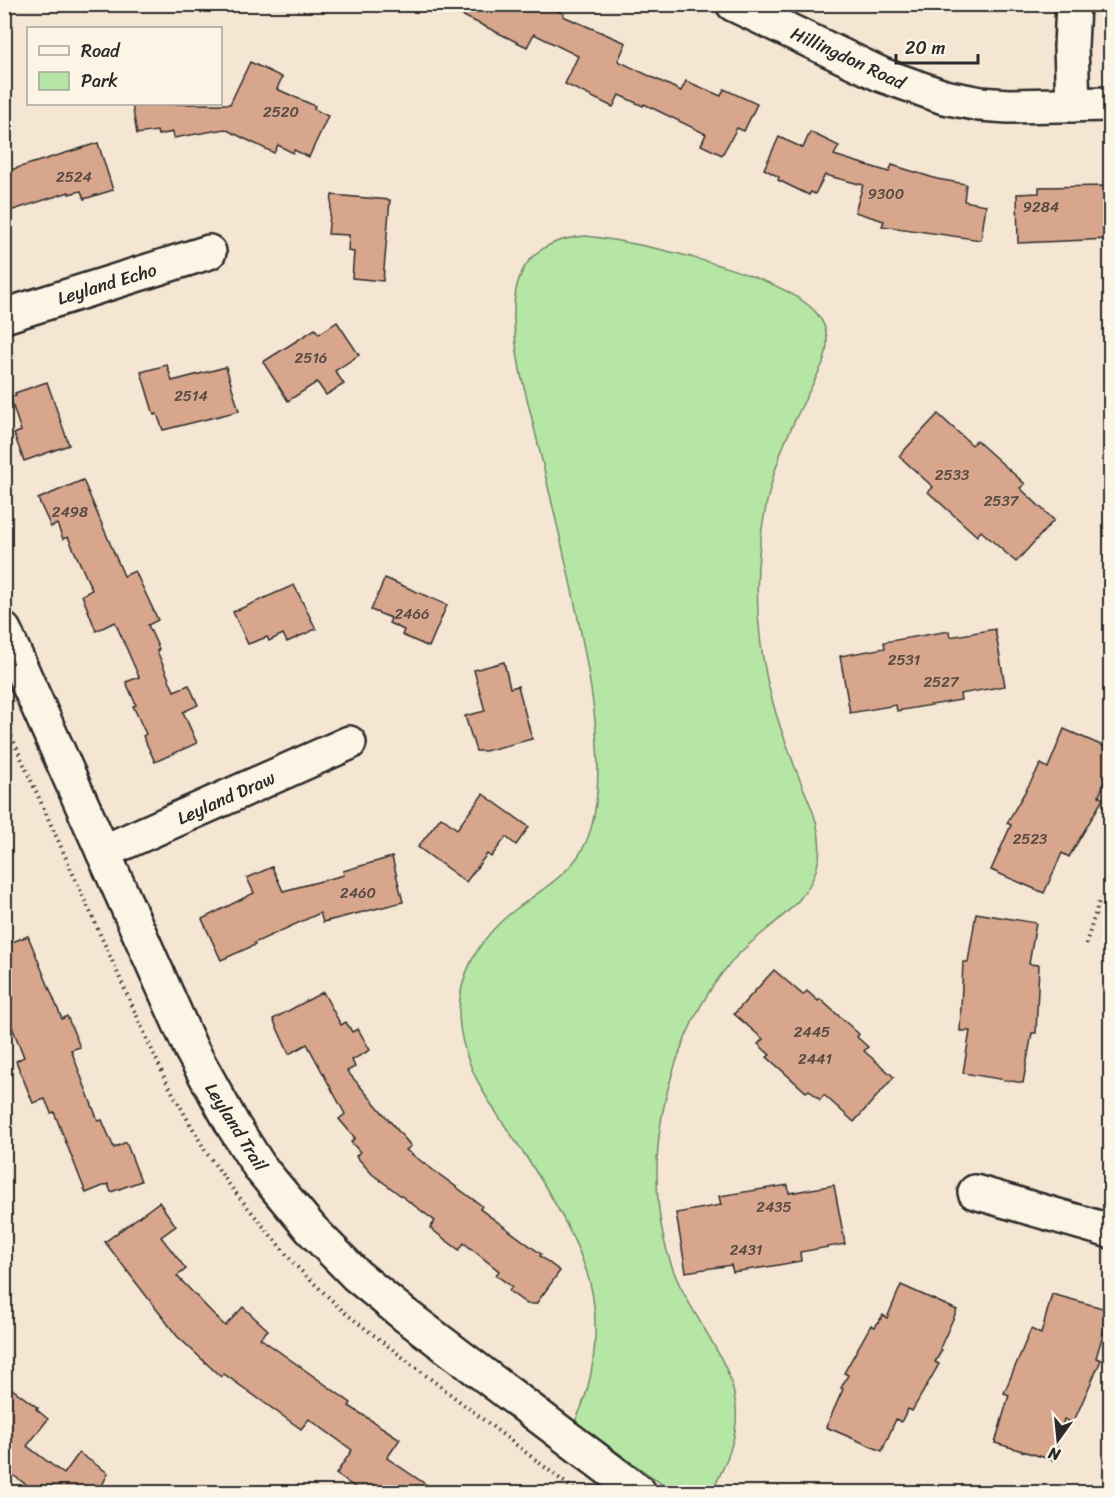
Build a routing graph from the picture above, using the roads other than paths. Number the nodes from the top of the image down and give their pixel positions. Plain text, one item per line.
1 (733, 4) edge
2 (1072, 4) edge
3 (1110, 104) edge
4 (1073, 105) junction
5 (210, 252) dead end
6 (4, 316) edge
7 (4, 630) edge
8 (349, 743) dead end
9 (103, 852) junction
10 (975, 1192) dead end
11 (1110, 1231) edge
12 (639, 1492) edge

1 - 4 street, Hillingdon Road
2 - 4 street
3 - 4 street, Hillingdon Road
5 - 6 street, Leyland Echo
7 - 9 street, Leyland Trail
8 - 9 street, Leyland Draw
9 - 12 street, Leyland Trail
10 - 11 street

